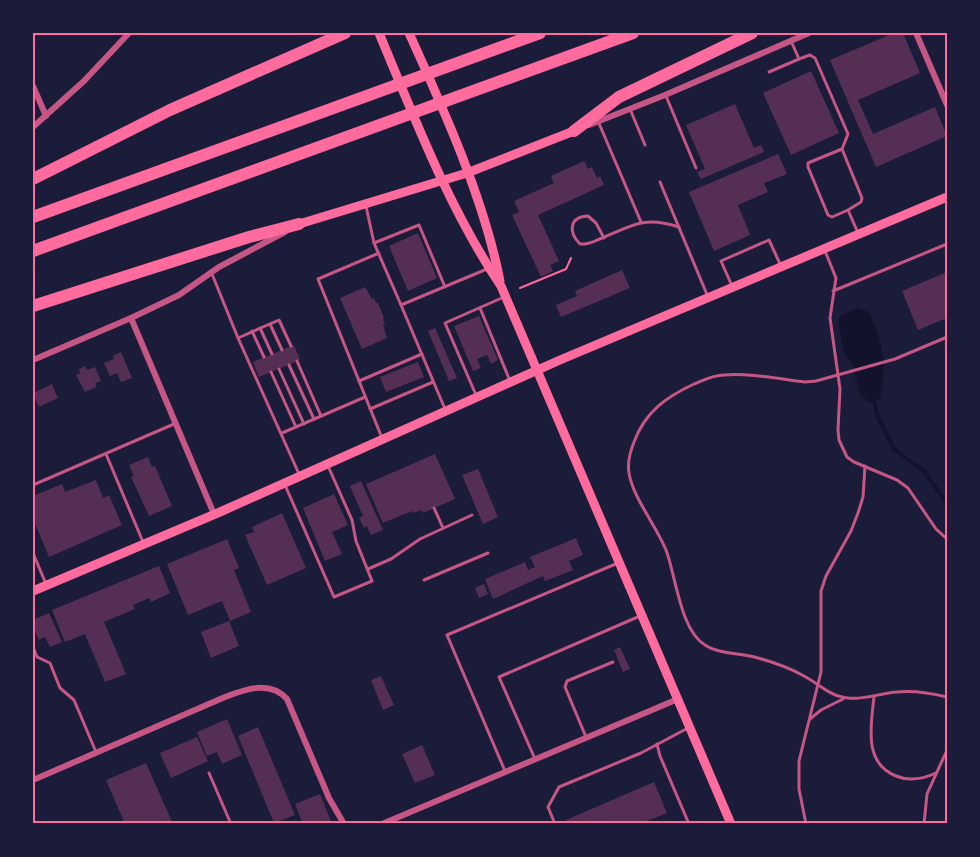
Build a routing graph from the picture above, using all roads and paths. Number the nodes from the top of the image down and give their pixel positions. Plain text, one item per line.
1 (129, 33) edge
2 (345, 33) edge
3 (380, 33) edge
4 (540, 33) edge
5 (633, 33) edge
6 (752, 33) edge
7 (809, 33) edge
8 (916, 33) edge
9 (410, 35) edge
10 (791, 41) junction
11 (799, 59) junction
12 (769, 72) dead end
13 (33, 86) edge
14 (665, 95) junction
15 (947, 105) edge
16 (630, 108) junction
17 (46, 116) junction
18 (598, 121) junction
19 (33, 127) edge
20 (574, 131) junction
21 (645, 145) dead end
22 (842, 148) junction
23 (696, 168) dead end
24 (467, 173) junction
25 (33, 179) edge
26 (443, 180) junction
27 (660, 182) dead end
28 (947, 197) edge
29 (365, 204) junction
30 (848, 210) junction
31 (33, 217) edge
32 (641, 222) junction
33 (299, 224) junction
34 (679, 227) junction
35 (858, 235) junction
36 (604, 238) junction
37 (374, 243) junction
38 (947, 244) edge
39 (824, 249) junction
40 (33, 251) edge
41 (378, 252) junction
42 (571, 258) dead end
43 (781, 267) junction
44 (489, 268) junction
45 (212, 272) junction
46 (501, 286) junction
47 (445, 287) junction
48 (520, 288) dead end
49 (733, 288) junction
50 (833, 291) junction
51 (506, 296) junction
52 (709, 298) junction
53 (401, 305) junction
54 (33, 306) edge
55 (480, 309) junction
56 (131, 318) junction
57 (270, 324) junction
58 (260, 328) junction
59 (252, 331) junction
60 (947, 337) edge
61 (238, 338) junction
62 (291, 346) dead end
63 (282, 350) dead end
64 (272, 354) dead end
65 (422, 354) junction
66 (264, 357) dead end
67 (33, 360) edge
68 (297, 361) dead end
69 (289, 364) dead end
70 (279, 369) dead end
71 (538, 370) junction
72 (271, 372) dead end
73 (838, 375) junction
74 (359, 381) junction
75 (434, 382) junction
76 (511, 383) junction
77 (365, 397) junction
78 (477, 398) junction
79 (370, 409) junction
80 (446, 411) junction
81 (321, 416) junction
82 (314, 419) junction
83 (176, 424) junction
84 (303, 424) junction
85 (296, 427) junction
86 (282, 433) junction
87 (383, 440) junction
88 (106, 454) junction
89 (327, 464) junction
90 (865, 466) junction
91 (299, 477) junction
92 (285, 483) junction
93 (33, 485) edge
94 (434, 508) dead end
95 (214, 514) junction
96 (472, 515) dead end
97 (443, 528) junction
98 (947, 538) edge
99 (144, 544) junction
100 (33, 553) edge
101 (488, 553) dead end
102 (619, 562) junction
103 (368, 569) junction
104 (424, 580) dead end
105 (47, 585) junction
106 (33, 591) edge
107 (642, 615) junction
108 (33, 647) edge
109 (612, 662) dead end
110 (818, 685) junction
111 (874, 697) junction
112 (947, 697) edge
113 (844, 698) junction
114 (678, 699) junction
115 (810, 719) junction
116 (689, 727) junction
117 (587, 738) junction
118 (657, 744) junction
119 (947, 750) edge
120 (96, 752) junction
121 (535, 760) junction
122 (506, 772) junction
123 (209, 773) dead end
124 (936, 773) junction
125 (33, 780) edge
126 (231, 824) edge
127 (344, 824) edge
128 (382, 824) edge
129 (555, 824) edge
130 (688, 824) edge
131 (731, 824) edge
132 (806, 824) edge
133 (924, 824) edge

1 - 17 street
2 - 25 highway
3 - 26 main road
4 - 31 highway
5 - 40 highway
6 - 20 highway
7 - 10 street
8 - 15 street
9 - 24 main road
10 - 11 lane
10 - 14 street
11 - 12 lane
11 - 22 lane
13 - 17 street
14 - 16 street
14 - 23 lane
16 - 18 street
16 - 21 lane
17 - 19 street
18 - 20 street
18 - 32 lane
20 - 24 main road
22 - 30 lane
22 - 30 lane
24 - 26 main road
24 - 46 main road
26 - 29 main road
26 - 44 main road
27 - 34 lane
28 - 35 main road
29 - 33 main road
29 - 37 lane
30 - 35 lane
32 - 34 lane
32 - 36 lane
33 - 45 street
33 - 54 highway
34 - 52 lane
35 - 39 main road
36 - 36 lane
37 - 41 lane
37 - 47 lane
38 - 50 lane
39 - 43 main road
39 - 50 lane
41 - 53 lane
41 - 74 lane
42 - 48 path
43 - 49 main road
43 - 49 lane
44 - 46 main road
44 - 47 lane
45 - 56 street
45 - 61 lane
46 - 51 main road
47 - 53 lane
49 - 52 main road
50 - 73 lane
51 - 55 lane
51 - 71 main road
52 - 71 main road
53 - 65 lane
55 - 76 lane
55 - 78 lane
56 - 67 street
56 - 83 street
57 - 58 lane
57 - 62 lane
57 - 63 lane
58 - 59 lane
58 - 64 lane
59 - 61 lane
59 - 66 lane
60 - 73 lane
61 - 86 lane
65 - 74 lane
65 - 75 lane
68 - 81 lane
69 - 82 lane
70 - 84 lane
71 - 76 main road
71 - 102 main road
72 - 85 lane
73 - 90 lane
73 - 110 lane
74 - 77 lane
75 - 79 lane
75 - 80 lane
76 - 78 main road
77 - 79 lane
77 - 81 lane
78 - 80 main road
79 - 87 lane
80 - 87 main road
81 - 82 lane
82 - 84 lane
83 - 88 lane
83 - 95 street
84 - 85 lane
85 - 86 lane
86 - 91 lane
87 - 89 main road
88 - 93 lane
88 - 99 lane
89 - 91 main road
89 - 103 lane
90 - 98 lane
90 - 110 lane
91 - 92 main road
92 - 95 main road
92 - 103 lane
94 - 97 lane
95 - 99 main road
96 - 97 lane
97 - 103 lane
99 - 105 main road
100 - 105 lane
101 - 104 lane
102 - 107 main road
102 - 122 lane
105 - 106 main road
107 - 114 main road
107 - 121 lane
108 - 120 lane
109 - 117 lane
110 - 113 lane
110 - 115 lane
111 - 112 lane
111 - 113 lane
111 - 124 lane
113 - 115 lane
114 - 116 main road
114 - 117 street
115 - 132 lane
116 - 118 lane
116 - 131 main road
117 - 121 street
118 - 129 lane
118 - 130 lane
119 - 124 lane
120 - 125 street
120 - 127 street
121 - 122 street
122 - 128 street
123 - 126 lane
124 - 133 lane

